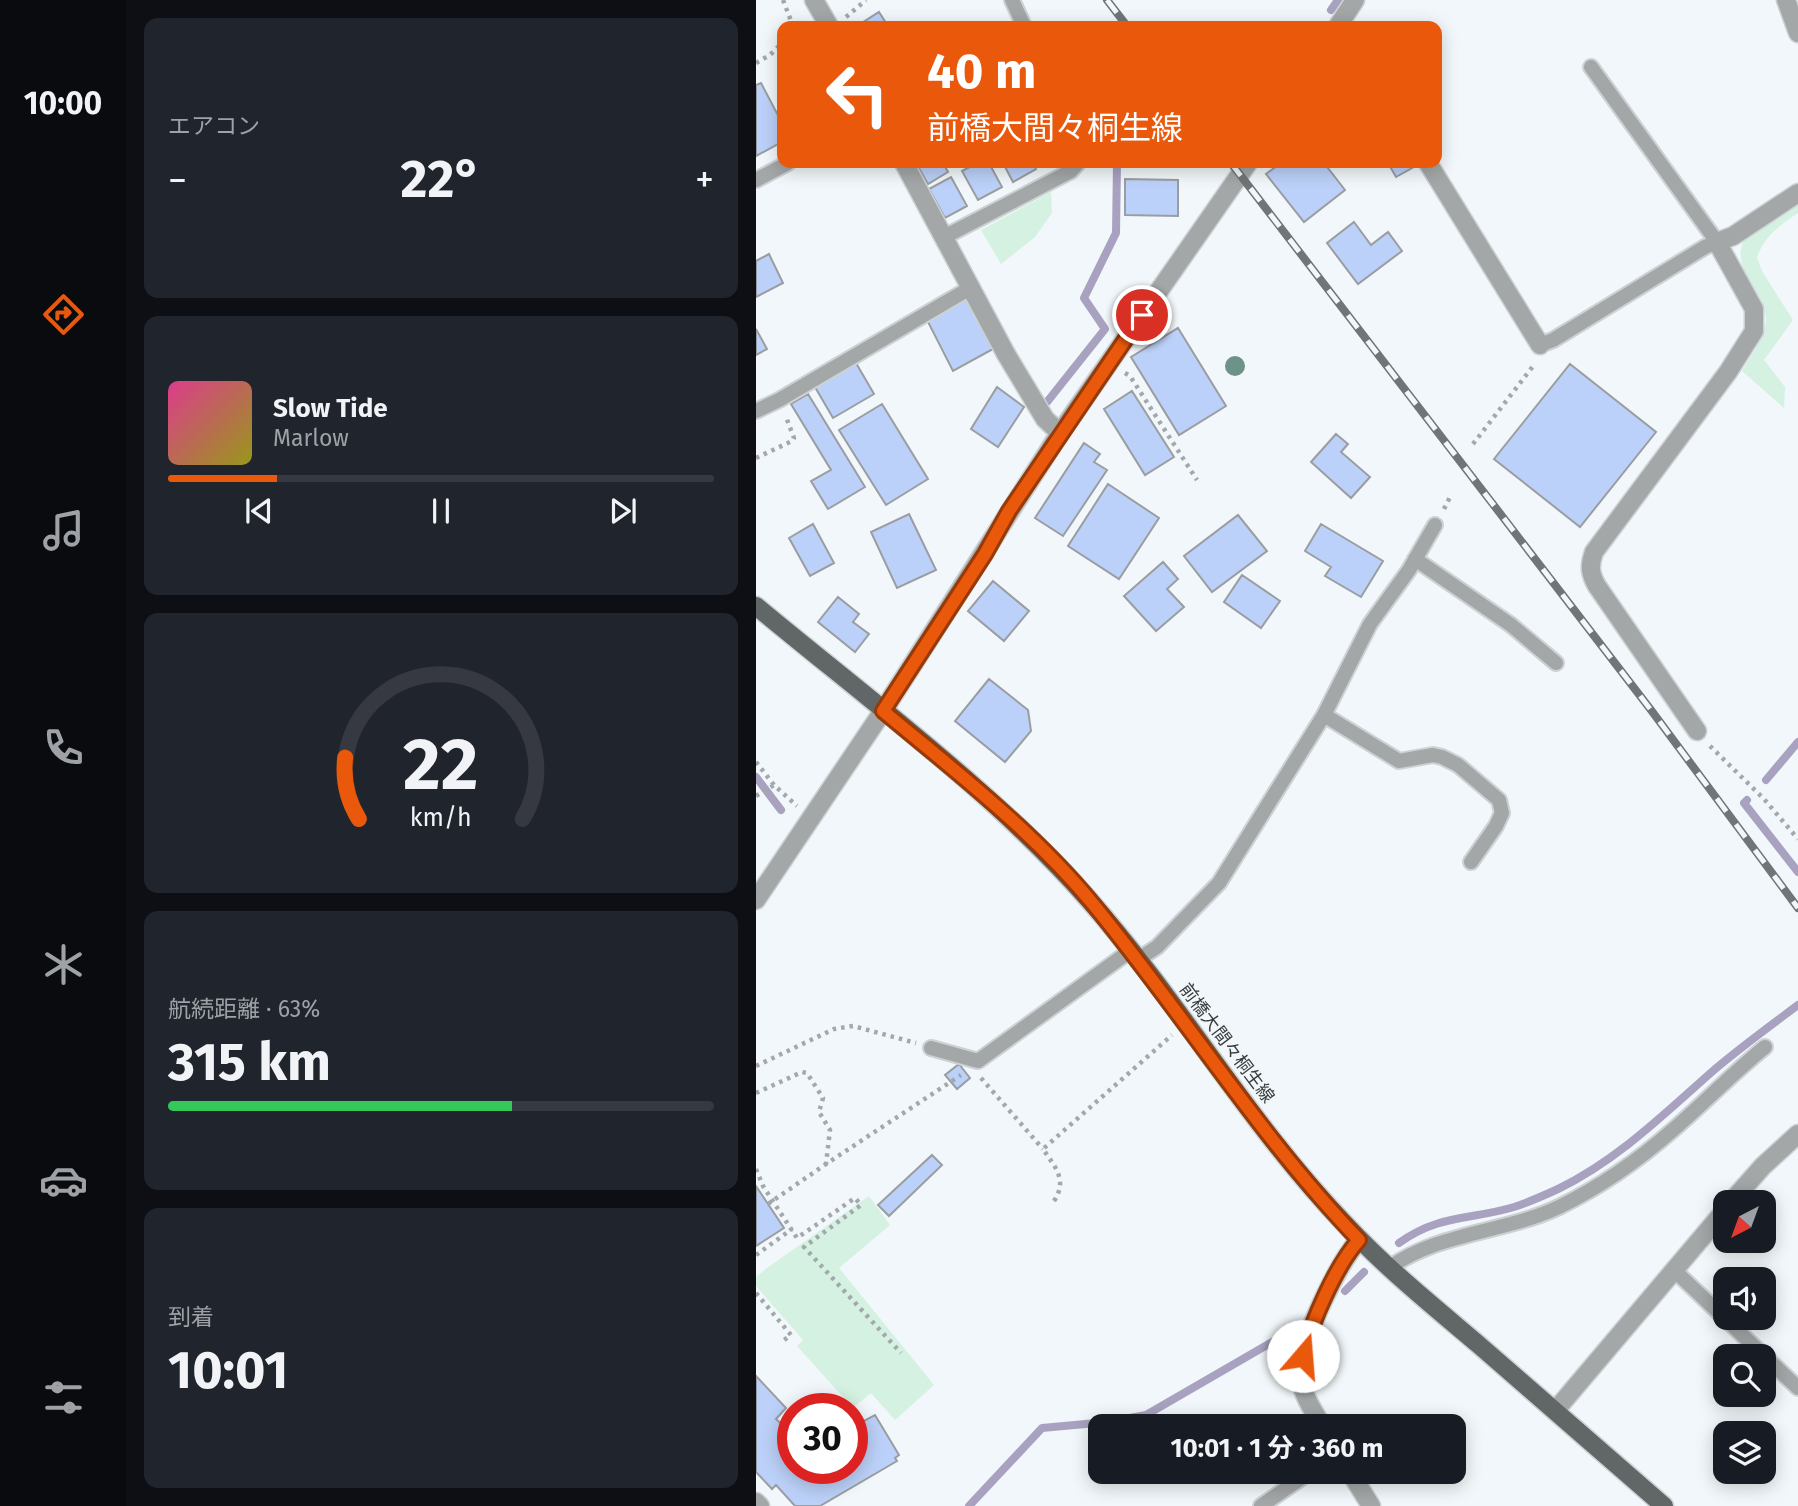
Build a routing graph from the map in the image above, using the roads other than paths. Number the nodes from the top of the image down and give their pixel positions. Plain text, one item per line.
1 (814, 0) edge
2 (1012, 0) edge
3 (1355, 0) edge
4 (1786, 0) edge
5 (836, 21) edge
6 (1022, 21) edge
7 (1341, 21) edge
8 (1798, 33) edge
9 (1591, 67) dead end
10 (779, 168) edge
11 (907, 168) edge
12 (1074, 168) edge
13 (1245, 168) edge
14 (1432, 168) edge
15 (756, 180) edge
16 (1798, 193) edge
17 (944, 237) junction
18 (1717, 242) junction
19 (972, 288) junction
20 (1540, 345) joint
21 (756, 411) edge
22 (1060, 433) junction
23 (1435, 525) dead end
24 (1415, 559) junction
25 (756, 606) edge
26 (1556, 663) dead end
27 (883, 711) junction
28 (1324, 715) junction
29 (1697, 731) road end
30 (1471, 862) dead end
31 (756, 900) edge
32 (1134, 956) junction
33 (1765, 1047) dead end
34 (931, 1048) road end
35 (1798, 1134) edge
36 (1742, 1190) edge
37 (1713, 1225) edge
38 (1359, 1240) junction
39 (1389, 1268) junction
40 (1675, 1271) junction
41 (1798, 1388) edge
42 (1555, 1411) junction
43 (1316, 1414) edge
44 (1293, 1484) edge
45 (1357, 1484) edge
46 (1261, 1506) edge
47 (1371, 1506) edge
48 (1664, 1506) edge

1 - 5 street
2 - 6 lane
3 - 7 street
4 - 8 street
9 - 18 lane
10 - 15 lane
11 - 17 street
12 - 17 lane
13 - 22 street
14 - 20 street
16 - 18 street
17 - 19 street
18 - 20 lane
18 - 29 street
19 - 21 lane
19 - 22 street
22 - 27 street
23 - 24 lane
24 - 26 lane
24 - 28 lane
25 - 27 main road, 前橋大間々桐生線
27 - 31 street
27 - 32 main road, 前橋大間々桐生線
28 - 30 lane
28 - 32 lane
32 - 34 lane
32 - 38 main road, 前橋大間々桐生線
33 - 39 lane
35 - 36 street
37 - 40 street
38 - 39 main road, 前橋大間々桐生線
38 - 43 street
39 - 42 main road, 前橋大間々桐生線
40 - 41 lane
40 - 42 street
42 - 48 main road, 前橋大間々桐生線
44 - 46 lane
45 - 47 street

